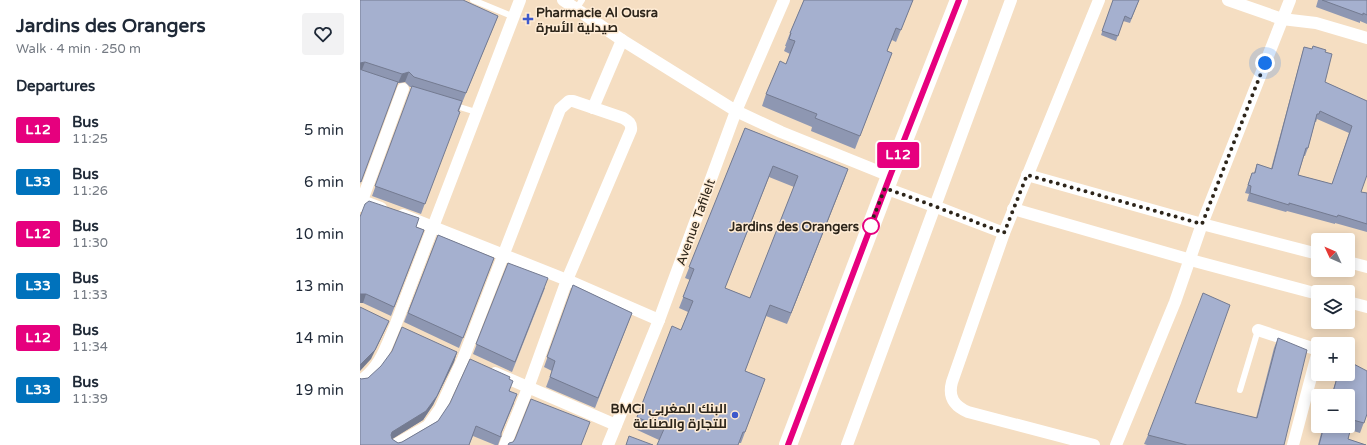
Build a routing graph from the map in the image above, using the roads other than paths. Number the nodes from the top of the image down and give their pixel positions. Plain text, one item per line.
1 (474, 0) edge
2 (520, 0) edge
3 (563, 0) edge
4 (784, 0) edge
5 (959, 0) edge
6 (1011, 0) edge
7 (1098, 0) edge
8 (1228, 0) edge
9 (1290, 0) edge
10 (579, 4) edge
11 (514, 17) junction
12 (1282, 18) junction
13 (1367, 38) edge
14 (622, 40) junction
15 (403, 89) dead end
16 (447, 103) edge
17 (593, 108) junction
18 (736, 111) junction
19 (476, 112) junction
20 (1027, 175) junction
21 (887, 182) junction
22 (361, 202) edge
23 (934, 206) junction
24 (1013, 209) junction
25 (1202, 224) junction
26 (433, 226) junction
27 (1004, 233) junction
28 (1311, 252) edge
29 (503, 255) junction
30 (1190, 260) junction
31 (1355, 264) edge
32 (1367, 267) edge
33 (567, 280) junction
34 (1311, 292) edge
35 (1355, 304) edge
36 (1367, 308) edge
37 (381, 320) edge
38 (659, 320) junction
39 (399, 328) junction
40 (1258, 330) joint
41 (1311, 348) edge
42 (450, 352) edge
43 (467, 360) junction
44 (485, 368) edge
45 (1311, 377) edge
46 (360, 381) edge
47 (528, 388) junction
48 (1240, 390) dead end
49 (616, 424) junction
50 (395, 445) edge
51 (504, 445) edge
52 (608, 445) edge
53 (788, 445) edge
54 (847, 445) edge
55 (1094, 445) edge
56 (1116, 445) edge
57 (1293, 445) edge

1 - 11 lane
2 - 11 street
3 - 10 street
4 - 18 street, Avenue Tafilelt
5 - 21 main road
6 - 23 street
7 - 20 street
8 - 12 street
9 - 12 street
10 - 14 street
11 - 19 street
12 - 13 street
12 - 25 street
14 - 17 street
14 - 18 street
15 - 22 street
16 - 19 lane
17 - 29 street
17 - 33 street
18 - 21 street
18 - 38 street, Avenue Tafilelt
19 - 26 street
20 - 24 street
20 - 25 street
21 - 23 street
21 - 53 main road
22 - 26 street
23 - 27 street
23 - 54 street
24 - 27 street
24 - 30 street
25 - 28 street
25 - 30 street
26 - 29 street
26 - 39 street
27 - 55 street
29 - 33 street
29 - 43 street
30 - 34 street
30 - 56 street
31 - 32 street
33 - 38 street
33 - 47 street
35 - 36 street
37 - 39 street
38 - 49 street, Avenue Tafilelt
39 - 46 street
40 - 41 street
40 - 48 lane
42 - 43 street
43 - 50 street
44 - 47 street
45 - 57 street
47 - 49 street
47 - 51 street
49 - 52 street, Avenue Tafilelt

